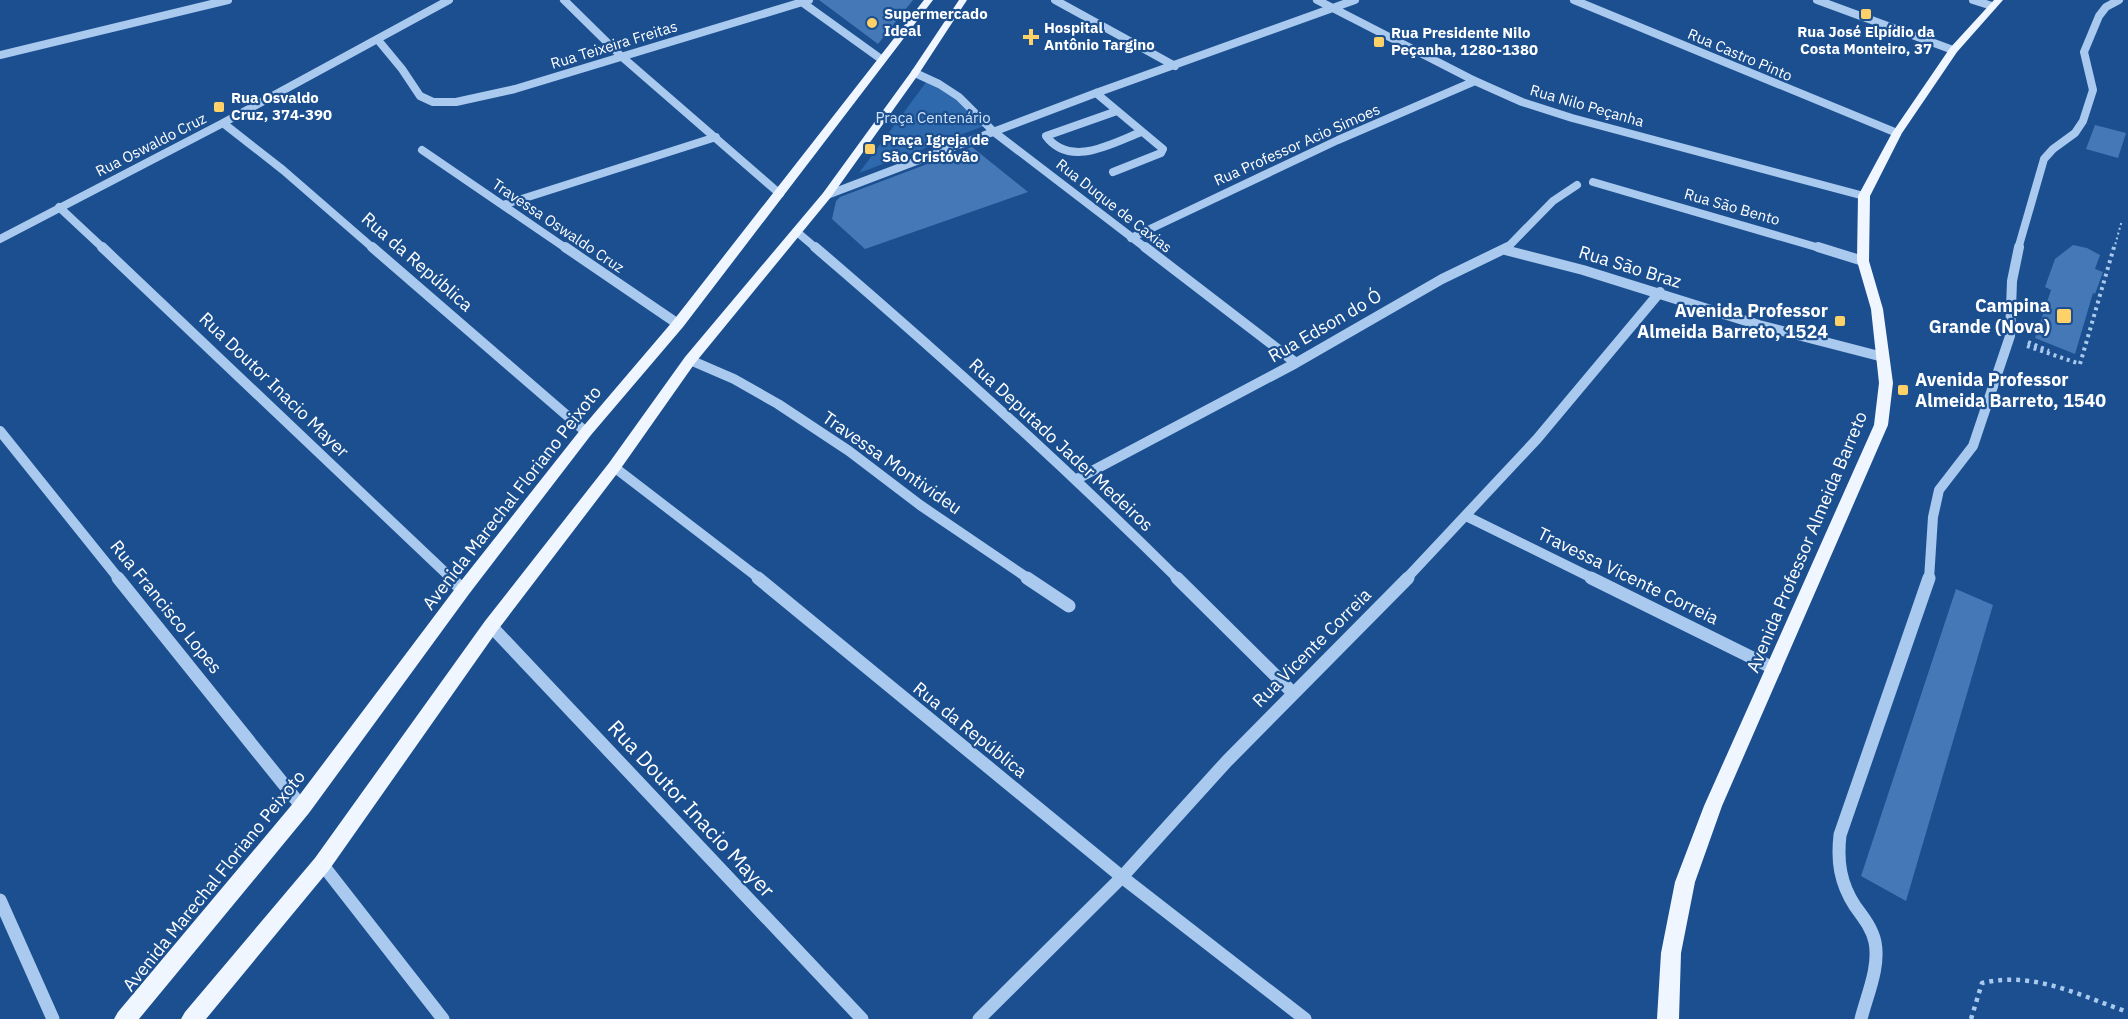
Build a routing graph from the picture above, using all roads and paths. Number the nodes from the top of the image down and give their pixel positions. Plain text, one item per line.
1 (228, 0) edge
2 (449, 0) edge
3 (564, 0) edge
4 (929, 0) edge
5 (963, 0) edge
6 (1055, 0) edge
7 (1317, 0) edge
8 (1355, 0) edge
9 (1574, 0) edge
10 (1817, 0) edge
11 (1973, 0) edge
12 (2119, 0) edge
13 (804, 1) edge
14 (1996, 3) edge
15 (1336, 8) junction
16 (378, 40) junction
17 (1953, 50) junction
18 (0, 55) edge
19 (621, 56) junction
20 (881, 60) junction
21 (1175, 66) junction
22 (915, 73) junction
23 (1475, 81) junction
24 (1096, 93) junction
25 (1117, 111) junction
26 (223, 123) junction
27 (993, 132) junction
28 (1142, 132) junction
29 (1897, 133) junction
30 (716, 137) junction
31 (422, 150) dead end
32 (1113, 172) dead end
33 (1593, 182) dead end
34 (1577, 185) dead end
35 (780, 194) junction
36 (827, 195) junction
37 (1864, 196) junction
38 (503, 205) junction
39 (59, 207) junction
40 (2122, 220) dead end
41 (797, 232) junction
42 (1131, 238) junction
43 (0, 239) edge
44 (1505, 250) junction
45 (1863, 261) junction
46 (1660, 292) junction
47 (678, 324) junction
48 (2030, 345) dead end
49 (1883, 357) junction
50 (690, 360) junction
51 (1296, 363) junction
52 (0, 431) edge
53 (586, 432) junction
54 (614, 467) junction
55 (1077, 478) junction
56 (1466, 516) junction
57 (463, 590) junction
58 (1069, 606) dead end
59 (491, 626) junction
60 (1774, 669) junction
61 (1293, 693) junction
62 (302, 807) junction
63 (322, 864) junction
64 (1122, 877) junction
65 (0, 900) edge
66 (2128, 1012) edge
67 (53, 1019) edge
68 (125, 1019) edge
69 (192, 1019) edge
70 (443, 1019) edge
71 (862, 1019) edge
72 (979, 1019) edge
73 (1305, 1019) edge
74 (1668, 1019) edge
75 (1861, 1019) edge
76 (1971, 1019) edge

1 - 18 street
2 - 16 street, Rua Oswaldo Cruz
3 - 19 street
4 - 20 main road, Avenida Marechal Floriano Peixoto
5 - 22 main road
6 - 21 street
7 - 15 street, Rua Nilo Peçanha
8 - 15 street
9 - 29 street, Rua Castro Pinto
10 - 17 street
11 - 14 street
12 - 75 street
13 - 19 street, Rua Teixeira Freitas
13 - 20 street
14 - 17 main road, Avenida Professor Almeida Barreto
15 - 21 street
15 - 23 street, Rua Nilo Peçanha
16 - 19 street, Rua Teixeira Freitas
16 - 26 street, Rua Oswaldo Cruz
17 - 29 main road, Avenida Professor Almeida Barreto
19 - 30 street
20 - 35 main road, Avenida Marechal Floriano Peixoto
21 - 24 street
22 - 27 street, Rua Duque de Caxias
22 - 36 main road
23 - 37 street, Rua Nilo Peçanha
23 - 42 street, Rua Professor Acio Simoes
24 - 25 street
24 - 27 street
25 - 28 street
25 - 28 street
26 - 39 street, Rua Oswaldo Cruz
26 - 53 street, Rua da República
27 - 36 street
27 - 42 street, Rua Duque de Caxias
28 - 32 street
29 - 37 main road, Avenida Professor Almeida Barreto
30 - 35 street
30 - 38 street
31 - 38 street, Travessa Oswaldo Cruz
33 - 45 street, Rua São Bento
34 - 44 street, Rua Edson do Ó
35 - 47 main road, Avenida Marechal Floriano Peixoto
36 - 41 main road
37 - 45 main road, Avenida Professor Almeida Barreto
38 - 47 street, Travessa Oswaldo Cruz
39 - 43 street, Rua Oswaldo Cruz
39 - 57 street, Rua Doutor Inacio Mayer
40 - 48 path
41 - 50 main road
41 - 55 street, Rua Deputado Jader Medeiros
42 - 51 street, Rua Duque de Caxias
44 - 46 street, Rua São Braz
44 - 51 street, Rua Edson do Ó
45 - 49 main road, Avenida Professor Almeida Barreto
46 - 49 street, Rua São Braz
46 - 56 street, Rua Vicente Correia
47 - 53 main road, Avenida Marechal Floriano Peixoto
49 - 60 main road, Avenida Professor Almeida Barreto
50 - 54 main road
50 - 58 street, Travessa Montivideu
51 - 55 street, Rua Edson do Ó
52 - 62 street, Rua Francisco Lopes
53 - 57 main road, Avenida Marechal Floriano Peixoto
54 - 59 main road
54 - 64 street, Rua da República
55 - 61 street, Rua Deputado Jader Medeiros
56 - 60 street, Travessa Vicente Correia
56 - 61 street, Rua Vicente Correia
57 - 62 main road, Avenida Marechal Floriano Peixoto
59 - 63 main road
59 - 71 street, Rua Doutor Inacio Mayer
60 - 74 main road, Avenida Professor Almeida Barreto
61 - 64 street, Rua Vicente Correia
62 - 68 main road, Avenida Marechal Floriano Peixoto
63 - 69 main road
63 - 70 street
64 - 72 street, Rua Vicente Correia
64 - 73 street, Rua da República
65 - 67 street
66 - 76 path

